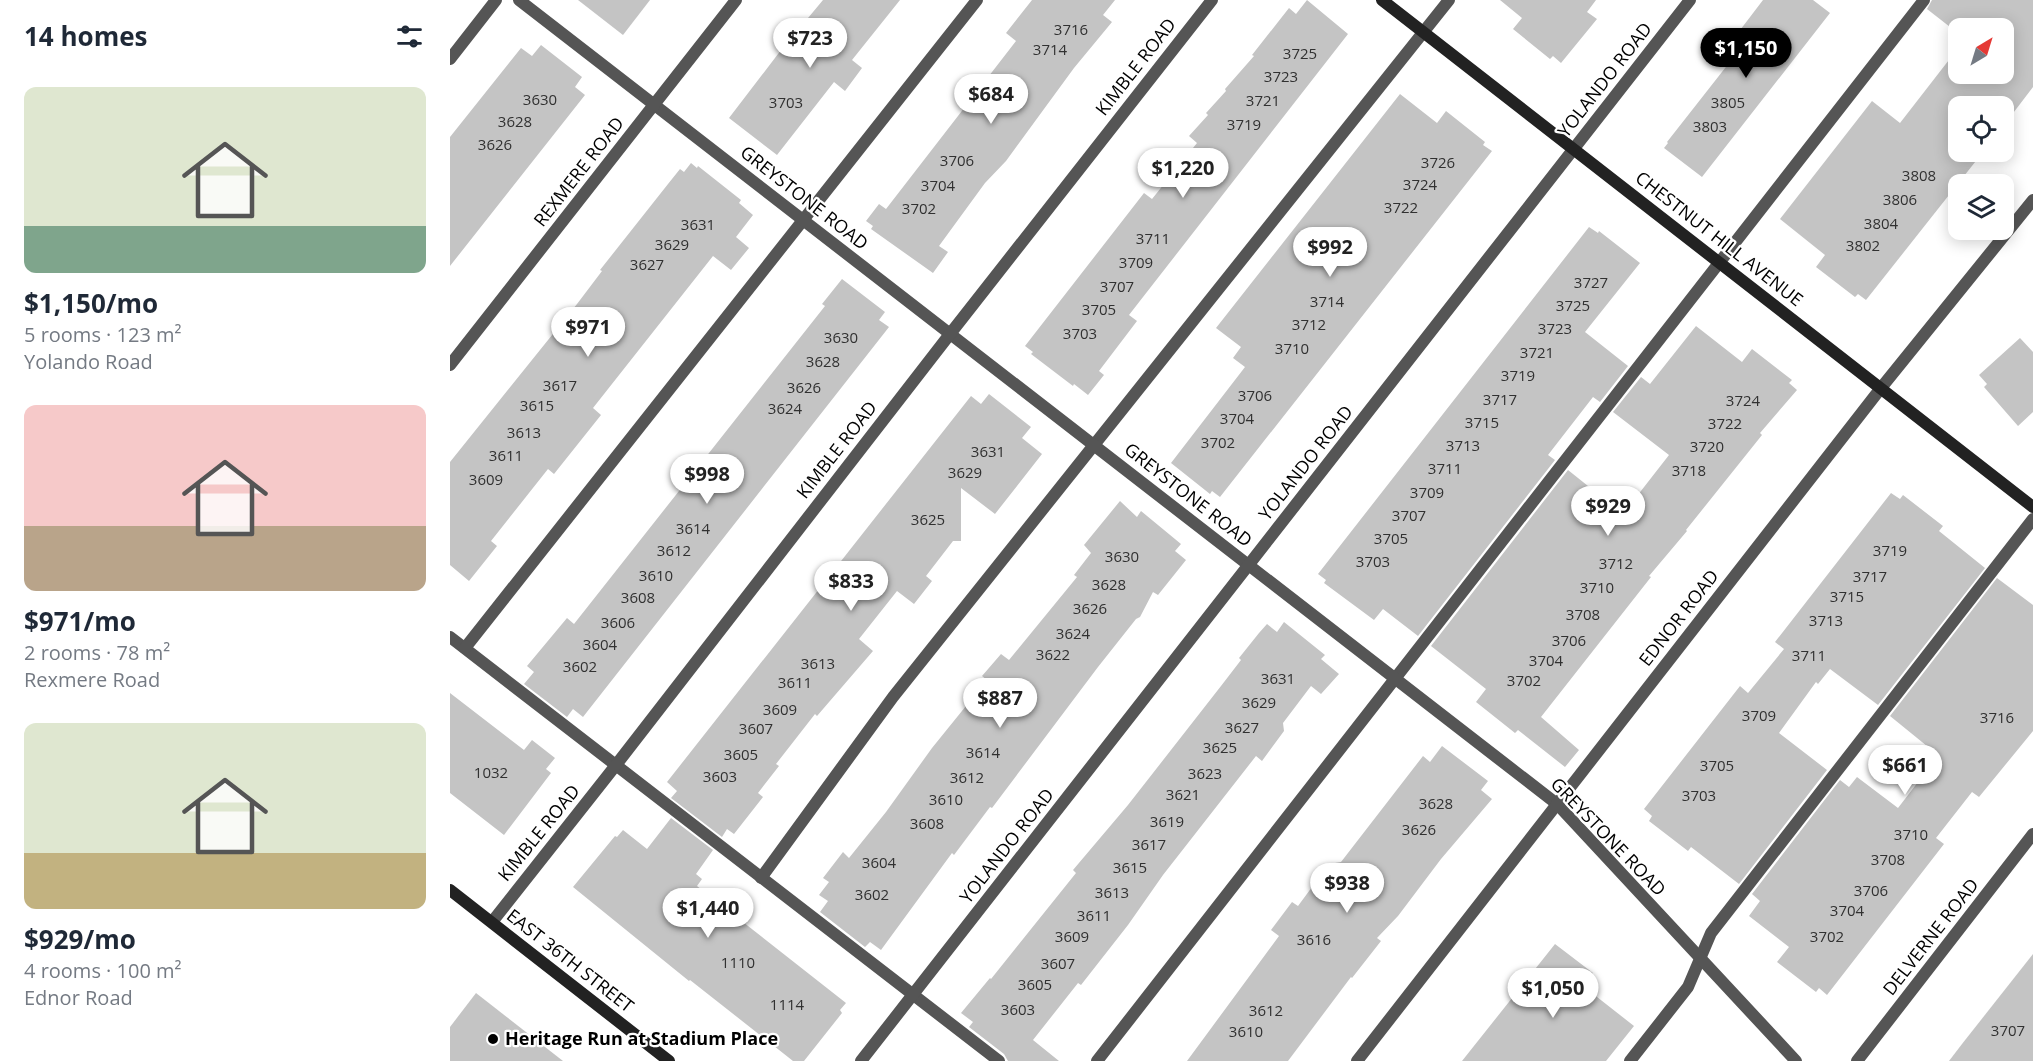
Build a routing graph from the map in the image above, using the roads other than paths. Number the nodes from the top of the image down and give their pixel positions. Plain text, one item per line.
1 (496, 0) edge
2 (519, 0) edge
3 (736, 0) edge
4 (977, 0) edge
5 (1212, 0) edge
6 (1382, 0) edge
7 (1449, 0) edge
8 (1690, 0) edge
9 (1924, 0) edge
10 (1424, 32) junction
11 (450, 59) edge
12 (654, 105) junction
13 (1574, 149) junction
14 (2033, 200) edge
15 (803, 220) junction
16 (1719, 262) junction
17 (950, 334) junction
18 (450, 365) edge
19 (1881, 388) junction
20 (1094, 446) junction
21 (2033, 507) edge
22 (2033, 519) edge
23 (1249, 565) junction
24 (450, 637) edge
25 (465, 648) junction
26 (1395, 678) junction
27 (616, 765) junction
28 (1557, 804) junction
29 (2033, 834) edge
30 (761, 878) junction
31 (450, 890) edge
32 (492, 922) junction
33 (1700, 959) junction
34 (914, 995) junction
35 (669, 1061) edge
36 (861, 1061) edge
37 (999, 1061) edge
38 (1097, 1061) edge
39 (1357, 1061) edge
40 (1630, 1061) edge
41 (1796, 1061) edge
42 (1857, 1061) edge

1 - 11 street
2 - 12 street, GREYSTONE ROAD
3 - 12 street, REXMERE ROAD
4 - 15 street
5 - 17 street, KIMBLE ROAD
6 - 10 street, CHESTNUT HILL AVENUE
7 - 10 street
8 - 13 street, YOLANDO ROAD
9 - 16 street
10 - 13 street, CHESTNUT HILL AVENUE
10 - 20 street
12 - 15 street, GREYSTONE ROAD
12 - 18 street, REXMERE ROAD
13 - 16 street, CHESTNUT HILL AVENUE
13 - 23 street, YOLANDO ROAD
14 - 19 street, EDNOR ROAD
15 - 17 street, GREYSTONE ROAD
15 - 25 street
16 - 19 street, CHESTNUT HILL AVENUE
16 - 26 street
17 - 20 street, GREYSTONE ROAD
17 - 27 street, KIMBLE ROAD
19 - 21 street, CHESTNUT HILL AVENUE
19 - 28 street, EDNOR ROAD
20 - 23 street, GREYSTONE ROAD
20 - 30 street
22 - 33 street
23 - 26 street, GREYSTONE ROAD
23 - 34 street, YOLANDO ROAD
24 - 25 street
25 - 27 street
26 - 28 street, GREYSTONE ROAD
26 - 38 street
27 - 30 street
27 - 32 street, KIMBLE ROAD
28 - 33 street, GREYSTONE ROAD
28 - 39 street, EDNOR ROAD
29 - 42 street, DELVERNE ROAD
30 - 34 street
31 - 32 street, EAST 36TH STREET
32 - 35 street, EAST 36TH STREET
33 - 40 street
33 - 41 street, GREYSTONE ROAD
34 - 36 street, YOLANDO ROAD
34 - 37 street

